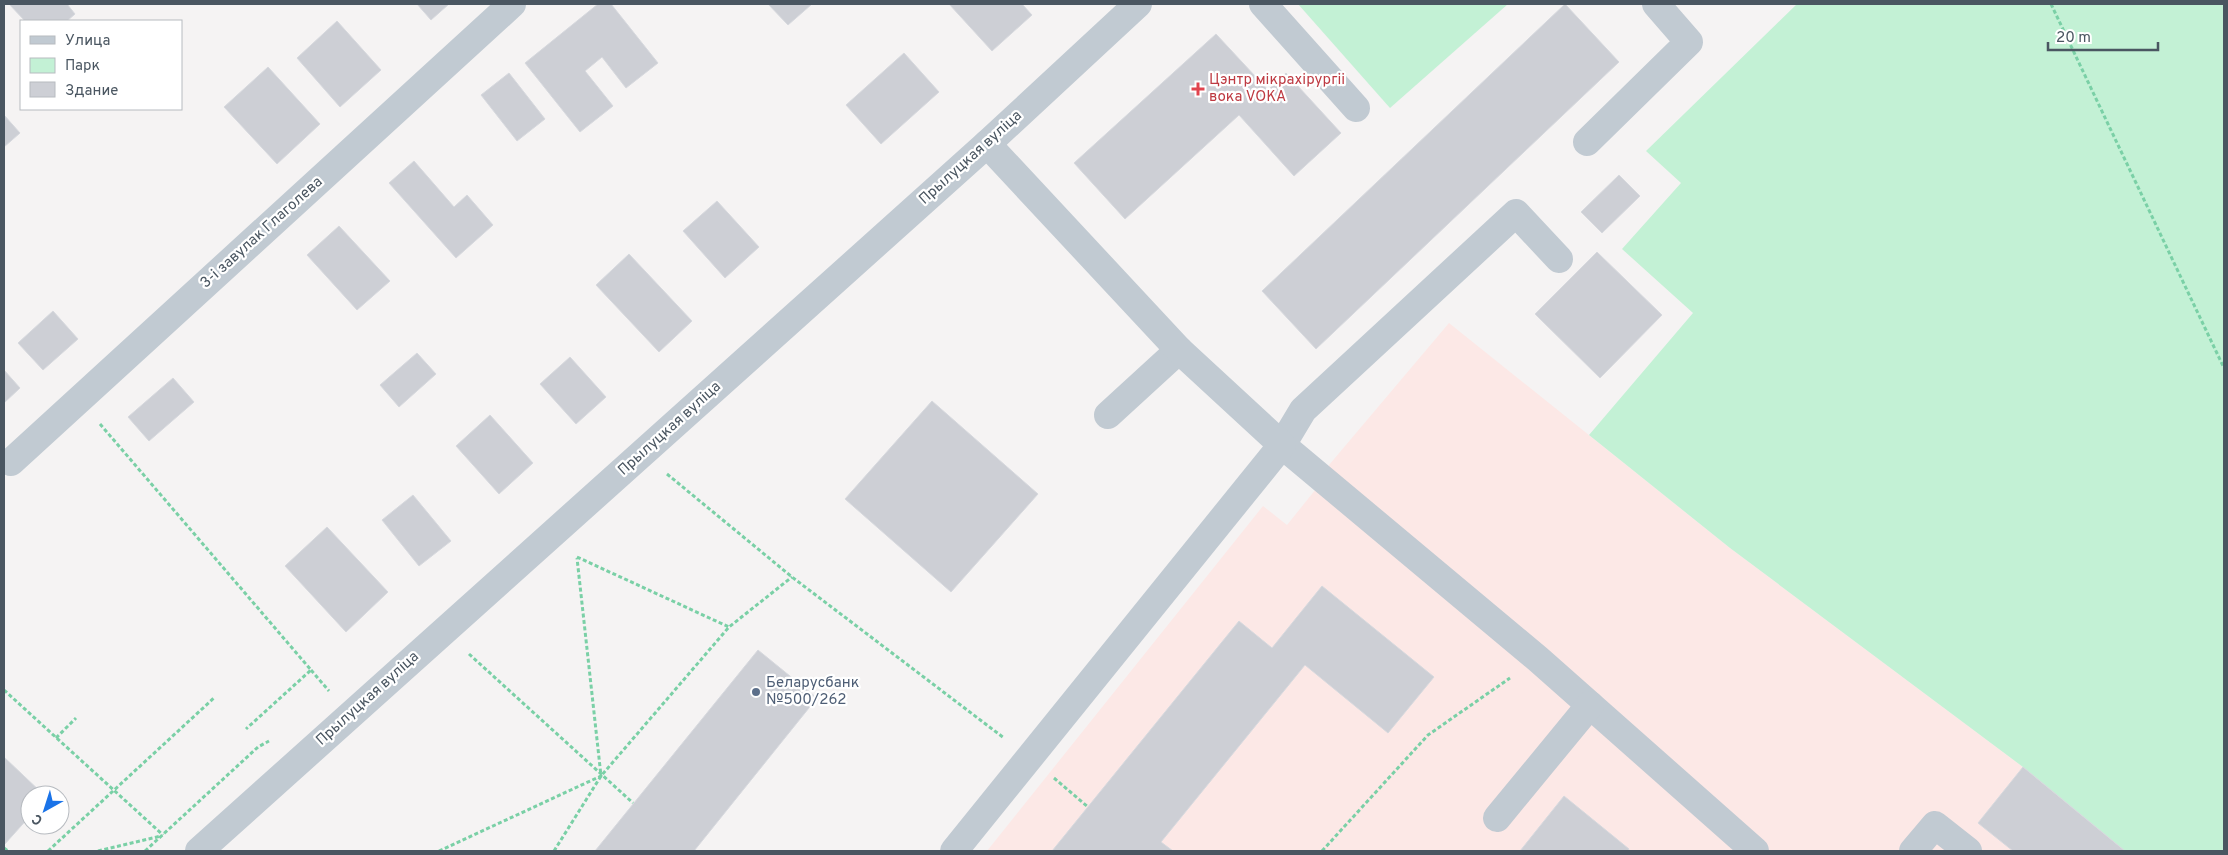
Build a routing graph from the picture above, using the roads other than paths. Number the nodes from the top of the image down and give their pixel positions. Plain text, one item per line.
1 (512, 4) edge
2 (1138, 4) edge
3 (1263, 4) edge
4 (1656, 4) edge
5 (1356, 108) dead end
6 (1586, 142) dead end
7 (987, 144) junction
8 (1559, 260) dead end
9 (1179, 350) junction
10 (1108, 415) dead end
11 (1282, 445) junction
12 (11, 462) dead end
13 (1590, 704) junction
14 (1497, 818) dead end
15 (957, 850) edge
16 (199, 851) edge
17 (1755, 851) edge
18 (1913, 851) edge
19 (1968, 851) edge

1 - 12 street, 3-і завулак Глаголева
2 - 7 street, Прылуцкая вуліца
3 - 5 street
4 - 6 street
7 - 9 street
7 - 16 street, Прылуцкая вуліца
8 - 11 street
9 - 10 street
9 - 11 street
11 - 13 street
11 - 15 street
13 - 14 street
13 - 17 street
18 - 19 street

